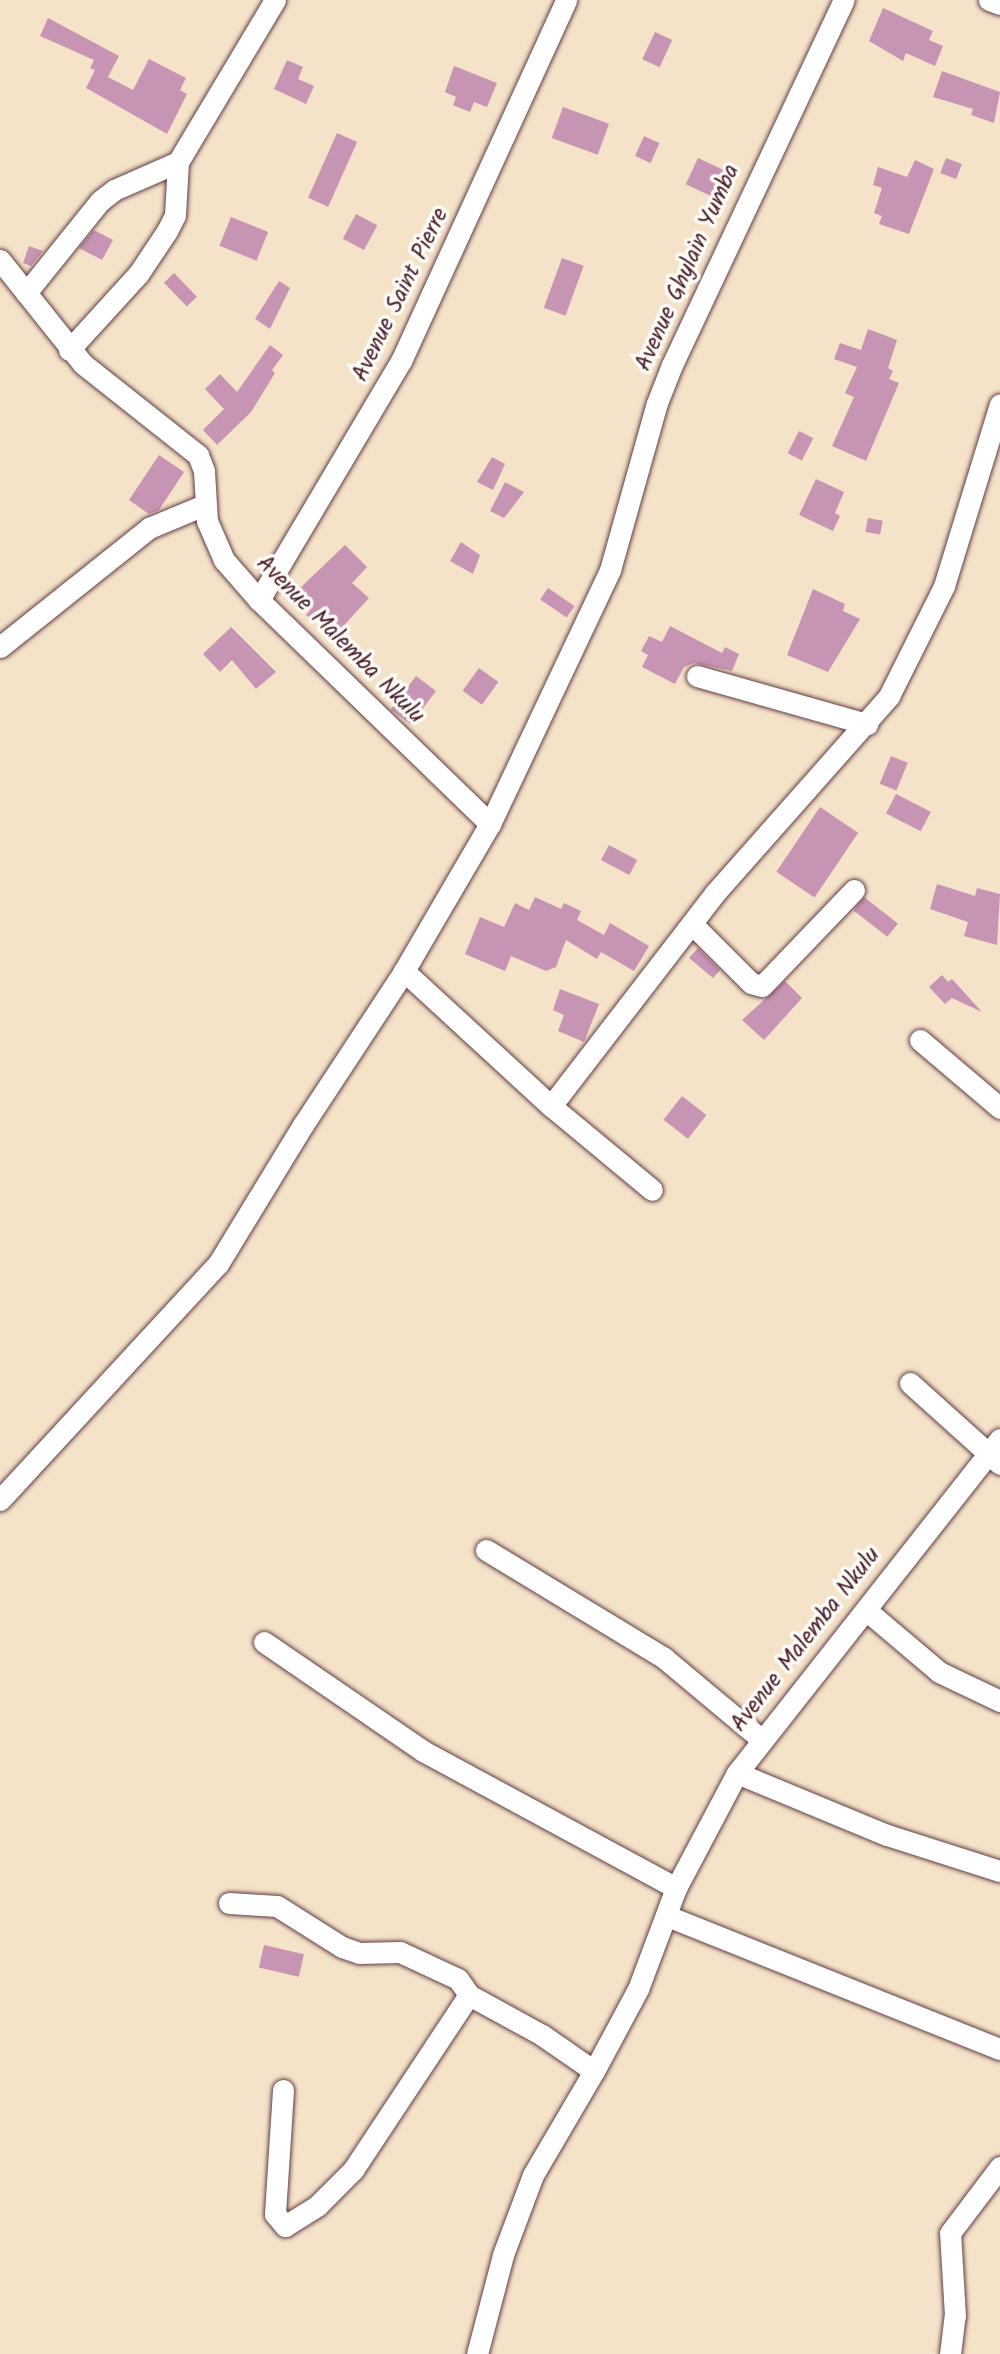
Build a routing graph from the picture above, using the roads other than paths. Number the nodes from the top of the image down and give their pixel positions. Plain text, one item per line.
1 (275, 0) edge
2 (566, 0) edge
3 (844, 0) edge
4 (989, 0) edge
5 (1000, 4) edge
6 (178, 162) junction
7 (0, 260) edge
8 (26, 293) junction
9 (69, 350) junction
10 (1000, 404) edge
11 (204, 505) junction
12 (259, 600) junction
13 (0, 647) edge
14 (697, 677) dead end
15 (867, 724) junction
16 (490, 824) junction
17 (854, 890) dead end
18 (692, 923) junction
19 (404, 971) junction
20 (920, 1040) dead end
21 (551, 1106) junction
22 (1000, 1108) edge
23 (652, 1190) dead end
24 (911, 1383) dead end
25 (996, 1452) edge
26 (0, 1500) edge
27 (486, 1550) dead end
28 (866, 1610) junction
29 (264, 1642) dead end
30 (1000, 1701) edge
31 (761, 1739) junction
32 (737, 1773) junction
33 (1000, 1871) edge
34 (676, 1888) junction
35 (229, 1903) dead end
36 (667, 1916) junction
37 (469, 1995) junction
38 (1000, 2049) edge
39 (594, 2071) junction
40 (283, 2090) dead end
41 (1000, 2167) edge
42 (478, 2354) edge
43 (950, 2354) edge

1 - 6 street
2 - 12 street, Avenue Saint Pierre
3 - 16 street, Avenue Ghylain Yumba
4 - 5 street
6 - 8 street
6 - 9 street
7 - 8 street, Avenue Malemba Nkulu
8 - 9 street, Avenue Malemba Nkulu
9 - 11 street, Avenue Malemba Nkulu
10 - 15 street
11 - 12 street, Avenue Malemba Nkulu
11 - 13 street
12 - 16 street, Avenue Malemba Nkulu
14 - 15 street
15 - 18 street
16 - 19 street, Avenue Ghylain Yumba
17 - 18 street
18 - 21 street
19 - 21 street
19 - 26 street, Avenue Ghylain Yumba
20 - 22 street
21 - 23 street
24 - 25 street
25 - 28 street, Avenue Malemba Nkulu
27 - 31 street
28 - 30 street
28 - 31 street, Avenue Malemba Nkulu
29 - 34 street
31 - 32 street, Avenue Malemba Nkulu
32 - 33 street
32 - 34 street, Avenue Malemba Nkulu
34 - 36 street, Avenue Malemba Nkulu
35 - 37 street
36 - 38 street
36 - 39 street, Avenue Malemba Nkulu
37 - 39 street
37 - 40 street
39 - 42 street, Avenue Malemba Nkulu
41 - 43 street

